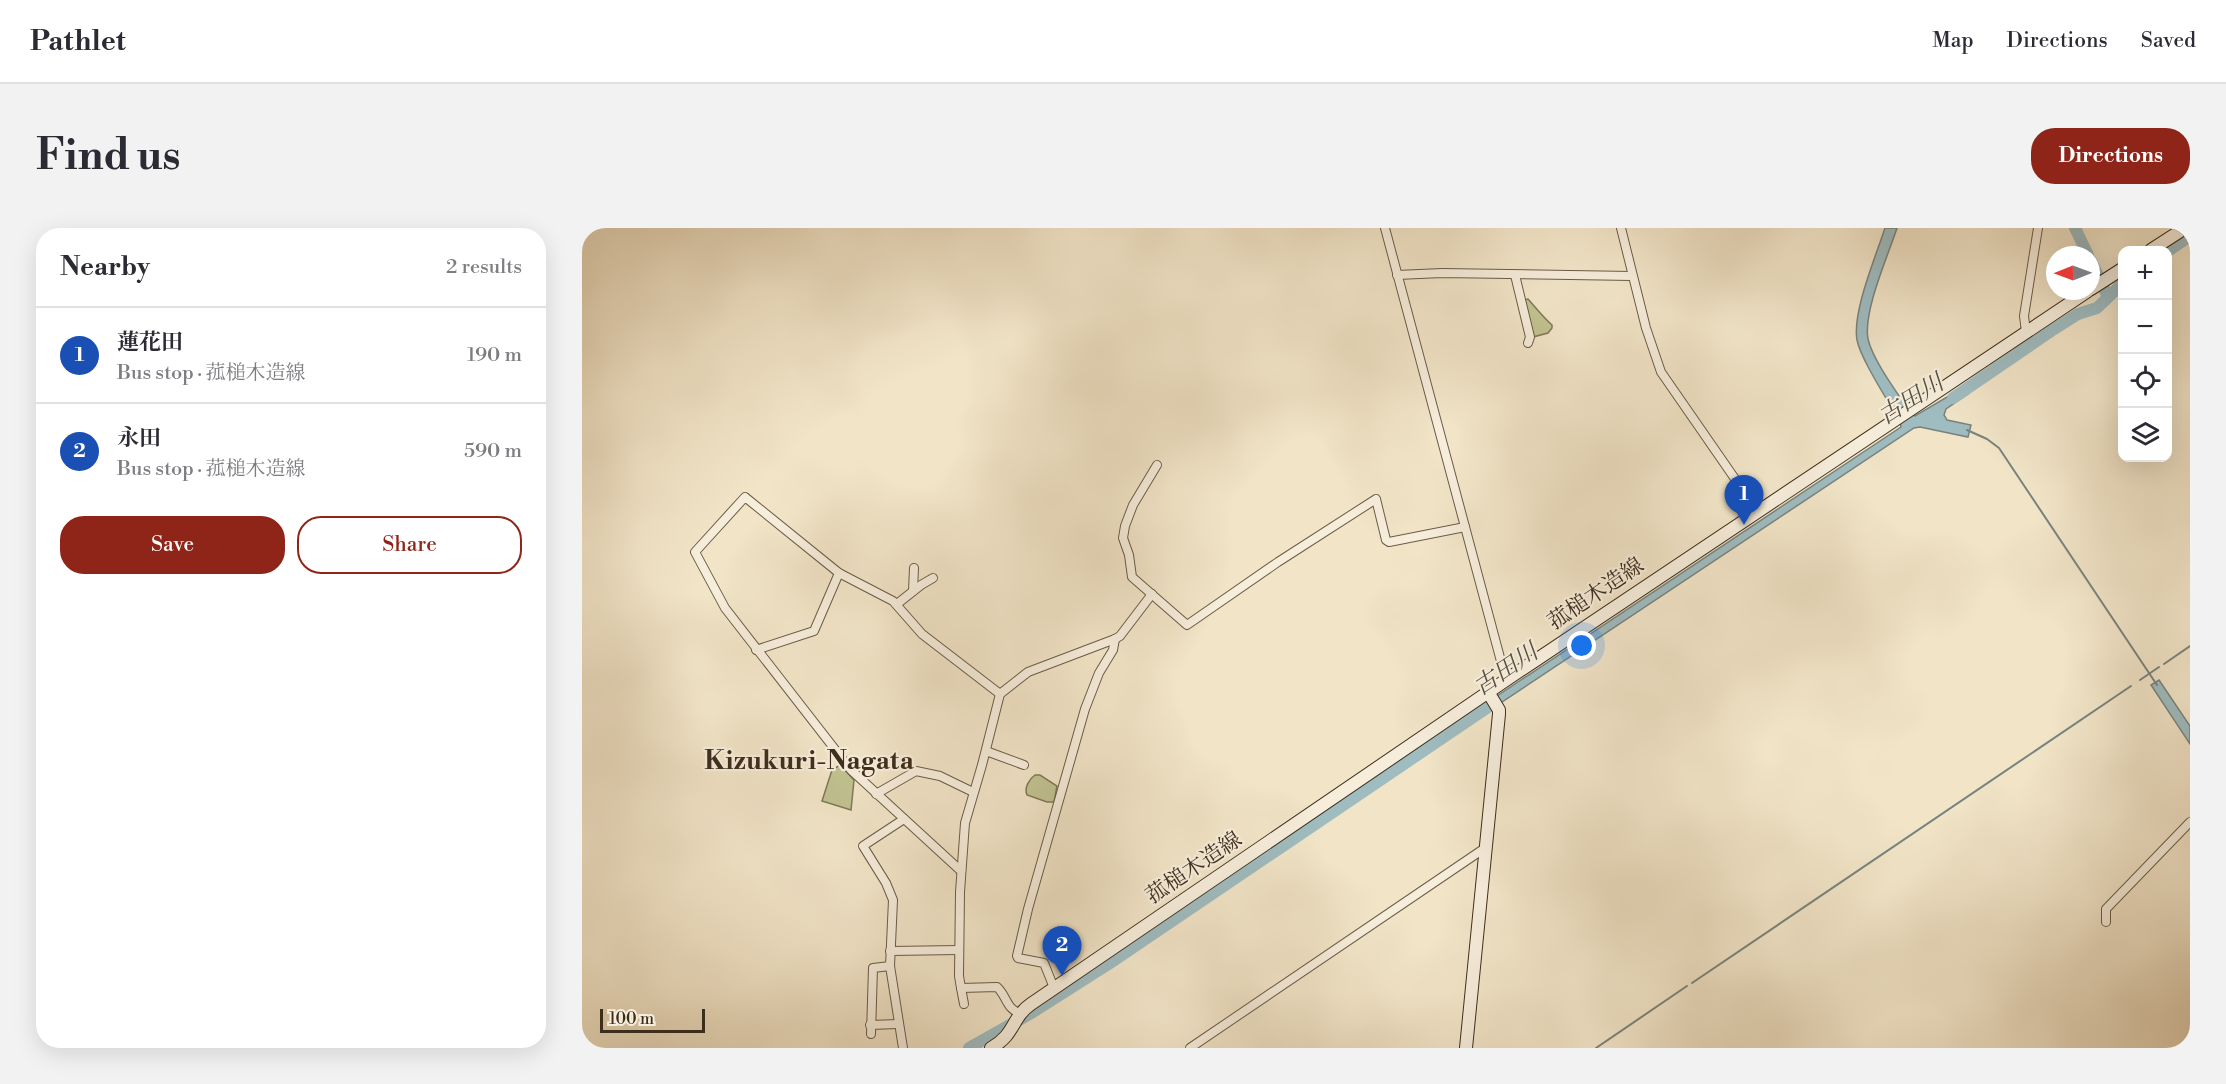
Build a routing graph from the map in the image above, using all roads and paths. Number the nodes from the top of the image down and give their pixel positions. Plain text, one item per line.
1 (1385, 228) edge
2 (1621, 228) edge
3 (2038, 228) edge
4 (2185, 228) edge
5 (2157, 246) edge
6 (2118, 272) edge
7 (1397, 275) junction
8 (1515, 275) junction
9 (1632, 276) junction
10 (2100, 283) edge
11 (2075, 300) edge
12 (2026, 332) junction
13 (1528, 343) dead end
14 (1157, 465) dead end
15 (1758, 512) junction
16 (1465, 527) junction
17 (914, 568) dead end
18 (839, 573) junction
19 (933, 578) dead end
20 (913, 591) junction
21 (1152, 594) junction
22 (897, 604) junction
23 (1114, 639) junction
24 (756, 650) junction
25 (1506, 680) junction
26 (1000, 694) junction
27 (1489, 695) junction
28 (986, 751) junction
29 (1024, 765) dead end
30 (973, 792) junction
31 (876, 794) junction
32 (904, 819) junction
33 (2190, 822) edge
34 (1485, 848) junction
35 (961, 871) junction
36 (2106, 922) dead end
37 (959, 950) junction
38 (890, 951) junction
39 (890, 966) junction
40 (962, 987) junction
41 (1054, 988) junction
42 (964, 1004) dead end
43 (1019, 1013) junction
44 (898, 1024) junction
45 (903, 1048) edge
46 (991, 1048) edge
47 (1190, 1048) edge
48 (1466, 1048) edge

1 - 7 street
2 - 9 street
3 - 12 street
4 - 5 main road
6 - 10 main road, 菰槌木造線
7 - 8 street
7 - 16 street
8 - 9 street
8 - 13 street
9 - 15 street
11 - 12 main road, 菰槌木造線
12 - 15 main road, 菰槌木造線
14 - 21 street
15 - 25 main road, 菰槌木造線
16 - 21 street
16 - 25 street
17 - 20 street
18 - 22 street
18 - 24 street
18 - 24 street
19 - 20 street
20 - 22 street
21 - 23 street
22 - 26 street
23 - 26 street
23 - 41 street
24 - 31 street
25 - 27 main road, 菰槌木造線
26 - 28 street
27 - 34 main road
27 - 41 main road, 菰槌木造線
28 - 29 street
28 - 30 street
30 - 31 street
30 - 35 street
31 - 32 street
32 - 35 street
32 - 38 street
33 - 36 street
34 - 47 street
34 - 48 main road
35 - 37 street
37 - 38 street
37 - 40 street
38 - 39 street
39 - 44 street
39 - 44 street
40 - 42 street
40 - 43 street
41 - 43 main road, 菰槌木造線
43 - 46 main road, 菰槌木造線
44 - 45 street

